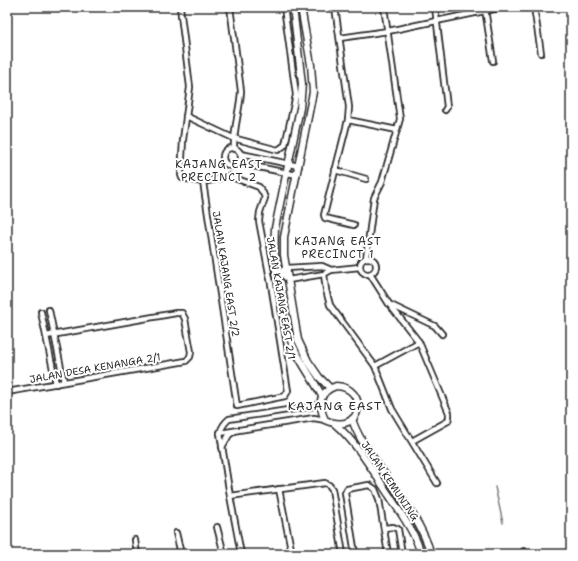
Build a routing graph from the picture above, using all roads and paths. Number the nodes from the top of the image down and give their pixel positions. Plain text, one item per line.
1 (180, 7) edge
2 (230, 7) edge
3 (284, 7) edge
4 (293, 7) edge
5 (301, 7) edge
6 (335, 7) edge
7 (384, 7) edge
8 (435, 7) edge
9 (504, 7) edge
10 (534, 7) edge
11 (485, 8) edge
12 (437, 21) junction
13 (388, 31) junction
14 (340, 38) junction
15 (542, 53) dead end
16 (494, 61) dead end
17 (445, 110) dead end
18 (186, 116) junction
19 (348, 120) junction
20 (397, 130) junction
21 (233, 138) junction
22 (234, 149) junction
23 (241, 154) junction
24 (239, 163) junction
25 (289, 164) junction
26 (231, 166) junction
27 (299, 166) junction
28 (335, 170) junction
29 (288, 173) junction
30 (297, 175) junction
31 (229, 176) junction
32 (366, 179) dead end
33 (203, 182) junction
34 (354, 225) dead end
35 (366, 258) junction
36 (276, 265) junction
37 (360, 267) junction
38 (286, 268) junction
39 (331, 270) junction
40 (281, 273) junction
41 (324, 274) junction
42 (370, 274) junction
43 (288, 280) junction
44 (278, 282) junction
45 (389, 304) junction
46 (49, 310) dead end
47 (41, 312) dead end
48 (54, 334) junction
49 (442, 334) dead end
50 (46, 336) junction
51 (419, 342) junction
52 (375, 366) junction
53 (64, 382) junction
54 (56, 384) junction
55 (330, 388) junction
56 (7, 392) edge
57 (322, 396) junction
58 (320, 405) junction
59 (237, 406) joint
60 (325, 420) junction
61 (352, 420) junction
62 (335, 424) junction
63 (236, 430) junction
64 (220, 433) junction
65 (412, 441) junction
66 (222, 447) junction
67 (381, 483) junction
68 (437, 483) dead end
69 (279, 489) junction
70 (230, 496) junction
71 (379, 499) junction
72 (218, 527) dead end
73 (384, 528) junction
74 (176, 533) dead end
75 (135, 540) dead end
76 (138, 554) edge
77 (181, 554) edge
78 (224, 554) edge
79 (241, 554) edge
80 (292, 554) edge
81 (343, 554) edge
82 (355, 554) edge
83 (388, 554) edge
84 (402, 554) edge
85 (421, 554) edge
86 (431, 554) edge

1 - 18 street
2 - 21 street
3 - 21 street
4 - 25 street
5 - 27 street
6 - 14 street
7 - 13 street
8 - 12 street
9 - 11 street
10 - 15 street
11 - 12 street
11 - 16 street
12 - 13 street
12 - 17 street
13 - 14 street
13 - 20 street
14 - 19 street
18 - 21 street
18 - 33 street
19 - 20 street
19 - 28 street
20 - 35 street
21 - 22 street
22 - 23 street
22 - 26 street
23 - 24 street
23 - 25 street
24 - 26 street
24 - 29 street
25 - 27 street
25 - 29 street
26 - 31 street
27 - 30 street
28 - 32 street
28 - 34 street
29 - 30 street
29 - 36 street
30 - 38 street
31 - 33 street
31 - 59 street, JALAN KAJANG EAST 2/1
33 - 59 street, JALAN KAJANG EAST 2/2
35 - 37 street
35 - 42 street
36 - 40 street
36 - 44 street
37 - 39 street
37 - 42 street
38 - 39 street
38 - 40 street
38 - 43 street
39 - 41 street
40 - 43 street
40 - 44 street
41 - 43 street
41 - 52 street
42 - 45 street
43 - 55 street
44 - 57 street
45 - 49 street
45 - 51 street
46 - 48 street
47 - 50 street
48 - 50 street
48 - 53 street
48 - 53 street, JALAN DESA KENANGA 2/1
50 - 54 street
51 - 52 street
51 - 65 street
52 - 65 street
53 - 54 street, JALAN DESA KENANGA 2/1
54 - 56 street, JALAN DESA KENANGA 2/1
55 - 57 street
55 - 61 street
57 - 58 street
58 - 60 street
58 - 64 street
60 - 62 street
60 - 63 street
61 - 62 street
61 - 86 street, JALAN KEMUNING
62 - 67 street, JALAN KEMUNING
63 - 64 street
63 - 66 street
64 - 66 street
65 - 68 street
66 - 70 street
67 - 71 street
67 - 85 street, JALAN KEMUNING
69 - 70 street
69 - 80 street
69 - 81 street
70 - 79 street
71 - 73 street
71 - 82 street
72 - 78 street
73 - 83 street
73 - 84 street
74 - 77 street
75 - 76 street

